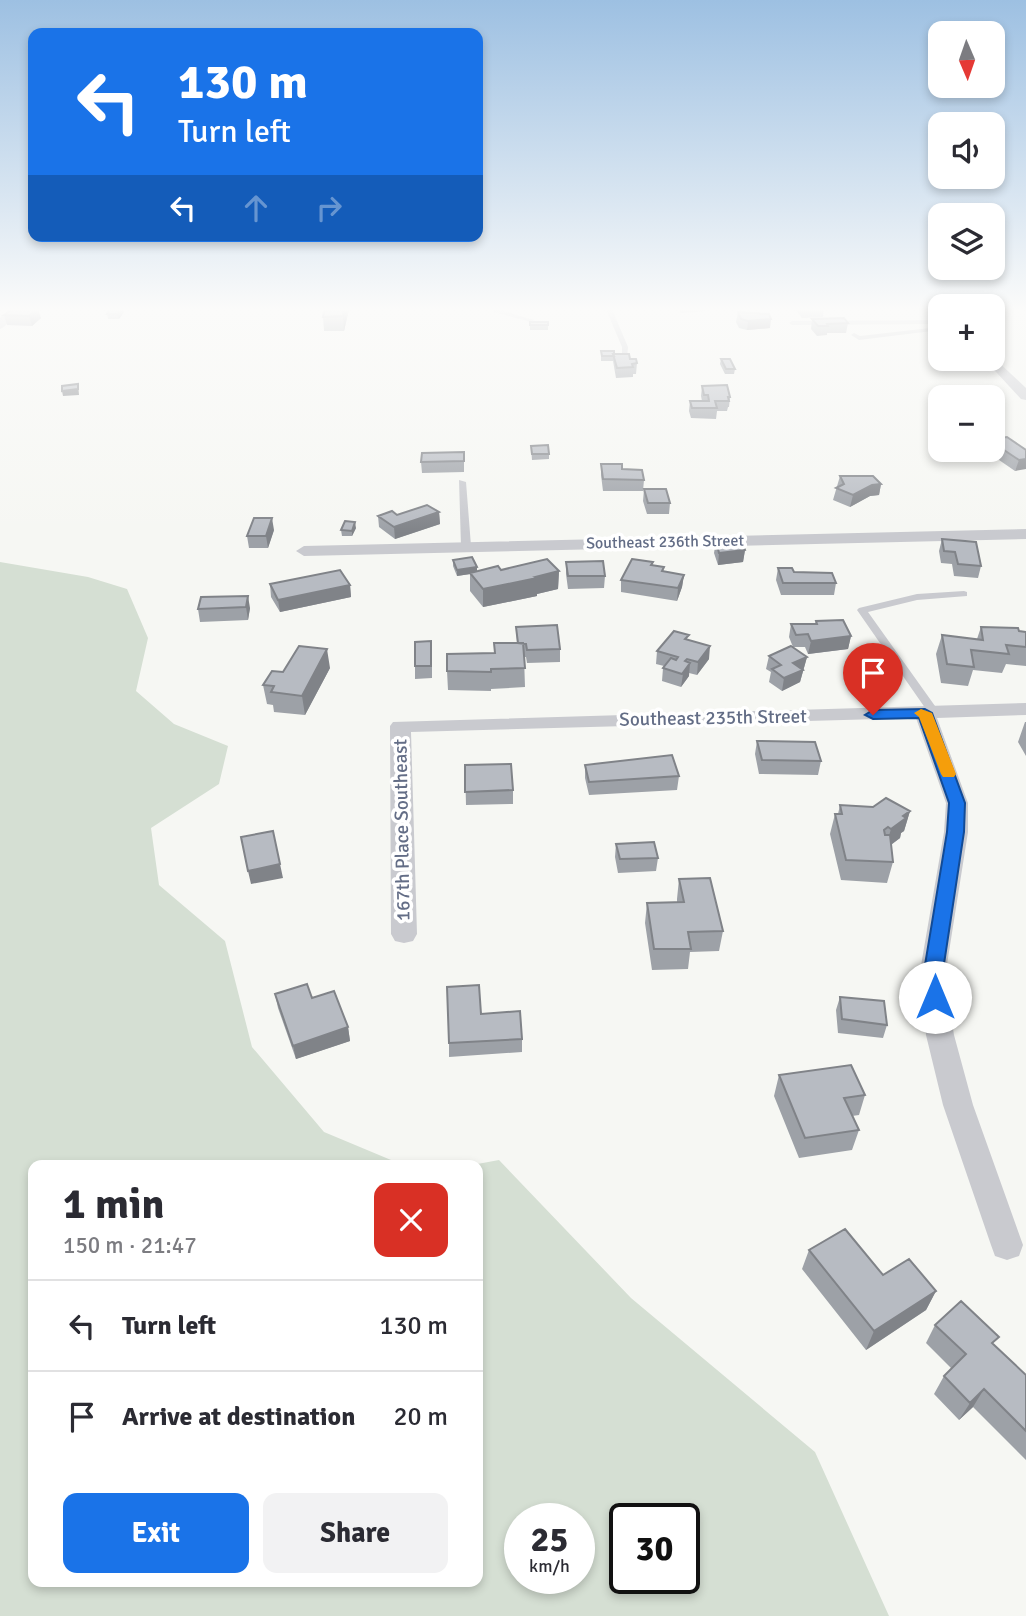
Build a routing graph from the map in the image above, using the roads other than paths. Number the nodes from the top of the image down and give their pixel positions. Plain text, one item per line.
1 (1012, 382) edge
2 (1026, 397) edge
3 (462, 482) dead end
4 (1026, 534) edge
5 (466, 546) junction
6 (304, 551) dead end
7 (964, 594) dead end
8 (1026, 709) edge
9 (929, 713) junction
10 (400, 726) joint
11 (404, 934) dead end
12 (1007, 1245) dead end

1 - 2 street
3 - 5 lane
4 - 5 street, Southeast 236th Street
5 - 6 street, Southeast 236th Street
7 - 9 lane
8 - 9 street, Southeast 235th Street
9 - 10 street, Southeast 235th Street
9 - 12 street
10 - 11 street, 167th Place Southeast

